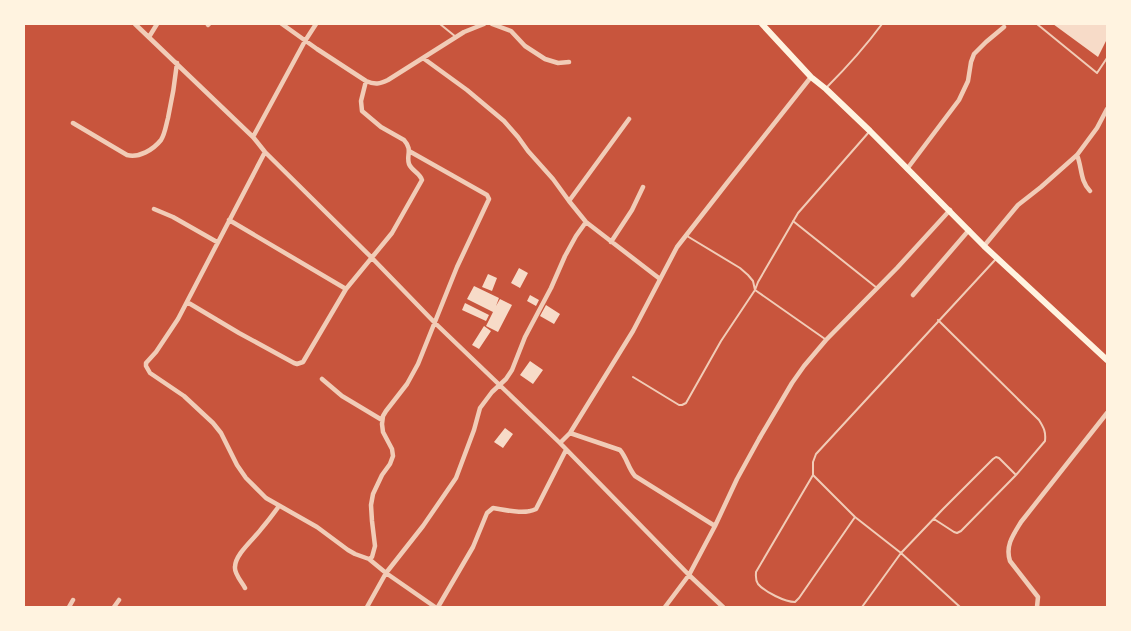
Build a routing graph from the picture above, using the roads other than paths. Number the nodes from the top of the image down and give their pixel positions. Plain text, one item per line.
1 (135, 24) edge
2 (156, 24) edge
3 (282, 24) edge
4 (316, 24) edge
5 (440, 24) edge
6 (484, 24) edge
7 (492, 24) edge
8 (762, 24) edge
9 (882, 24) edge
10 (1037, 24) edge
11 (1004, 27) dead end
12 (149, 37) junction
13 (457, 37) junction
14 (305, 41) junction
15 (424, 58) junction
16 (1107, 58) edge
17 (569, 62) dead end
18 (177, 64) junction
19 (811, 77) junction
20 (366, 82) junction
21 (826, 89) junction
22 (1107, 109) edge
23 (629, 119) dead end
24 (72, 123) dead end
25 (870, 132) junction
26 (253, 137) junction
27 (409, 151) junction
28 (265, 152) junction
29 (1077, 155) junction
30 (907, 169) junction
31 (643, 187) dead end
32 (1090, 191) dead end
33 (569, 201) junction
34 (154, 209) dead end
35 (950, 210) junction
36 (229, 220) junction
37 (793, 221) junction
38 (586, 222) junction
39 (969, 230) junction
40 (686, 236) junction
41 (217, 242) junction
42 (611, 242) junction
43 (984, 246) junction
44 (372, 258) junction
45 (996, 258) junction
46 (660, 279) junction
47 (877, 288) junction
48 (346, 289) junction
49 (756, 290) junction
50 (913, 295) dead end
51 (187, 302) junction
52 (938, 320) junction
53 (434, 323) junction
54 (826, 340) junction
55 (1107, 360) edge
56 (633, 377) dead end
57 (322, 379) dead end
58 (500, 385) junction
59 (1107, 413) edge
60 (382, 420) junction
61 (570, 433) junction
62 (560, 443) junction
63 (566, 450) junction
64 (813, 475) junction
65 (1016, 475) junction
66 (279, 506) junction
67 (855, 517) junction
68 (934, 519) junction
69 (715, 526) junction
70 (901, 553) junction
71 (369, 559) junction
72 (386, 573) junction
73 (689, 575) junction
74 (245, 588) dead end
75 (74, 600) dead end
76 (119, 600) dead end
77 (69, 607) edge
78 (114, 607) edge
79 (367, 607) edge
80 (437, 607) edge
81 (665, 607) edge
82 (723, 607) edge
83 (862, 607) edge
84 (960, 607) edge
85 (1037, 607) edge

1 - 12 street
2 - 12 street
3 - 14 street
4 - 14 street
5 - 13 lane
6 - 13 street
7 - 17 street
8 - 19 main road
9 - 21 lane
10 - 16 lane
11 - 30 street
12 - 18 street
13 - 15 street
14 - 20 street
14 - 26 street
15 - 20 street
15 - 33 street
18 - 24 street
18 - 26 street
19 - 21 main road
19 - 40 street
20 - 27 street
21 - 25 main road
22 - 29 street
23 - 33 street
25 - 30 main road
25 - 37 lane
26 - 28 street
27 - 44 street
27 - 53 street
28 - 36 street
28 - 44 street
29 - 32 street
29 - 43 street
30 - 35 main road
31 - 42 street
33 - 38 street
34 - 41 street
35 - 39 main road
35 - 47 street
36 - 41 street
36 - 48 street
37 - 47 lane
37 - 49 lane
38 - 42 street
38 - 58 street
39 - 43 main road
39 - 50 street
40 - 46 street
40 - 49 lane
41 - 51 street
42 - 46 street
43 - 45 main road
44 - 48 street
44 - 53 street
45 - 52 lane
45 - 55 main road
46 - 61 street
47 - 54 street
48 - 51 street
49 - 54 lane
49 - 56 lane
51 - 66 street
52 - 64 lane
52 - 65 lane
53 - 58 street
53 - 60 street
54 - 69 street
57 - 60 street
58 - 62 street
58 - 72 street
59 - 85 street
60 - 71 street
61 - 62 street
61 - 69 street
62 - 63 street
63 - 73 street
63 - 80 street
64 - 67 lane
64 - 67 lane
65 - 68 lane
65 - 68 lane
66 - 71 street
66 - 74 street
67 - 70 lane
68 - 70 lane
69 - 73 street
70 - 83 lane
70 - 84 lane
71 - 72 street
72 - 79 street
72 - 80 street
73 - 81 street
73 - 82 street
75 - 77 street
76 - 78 street

